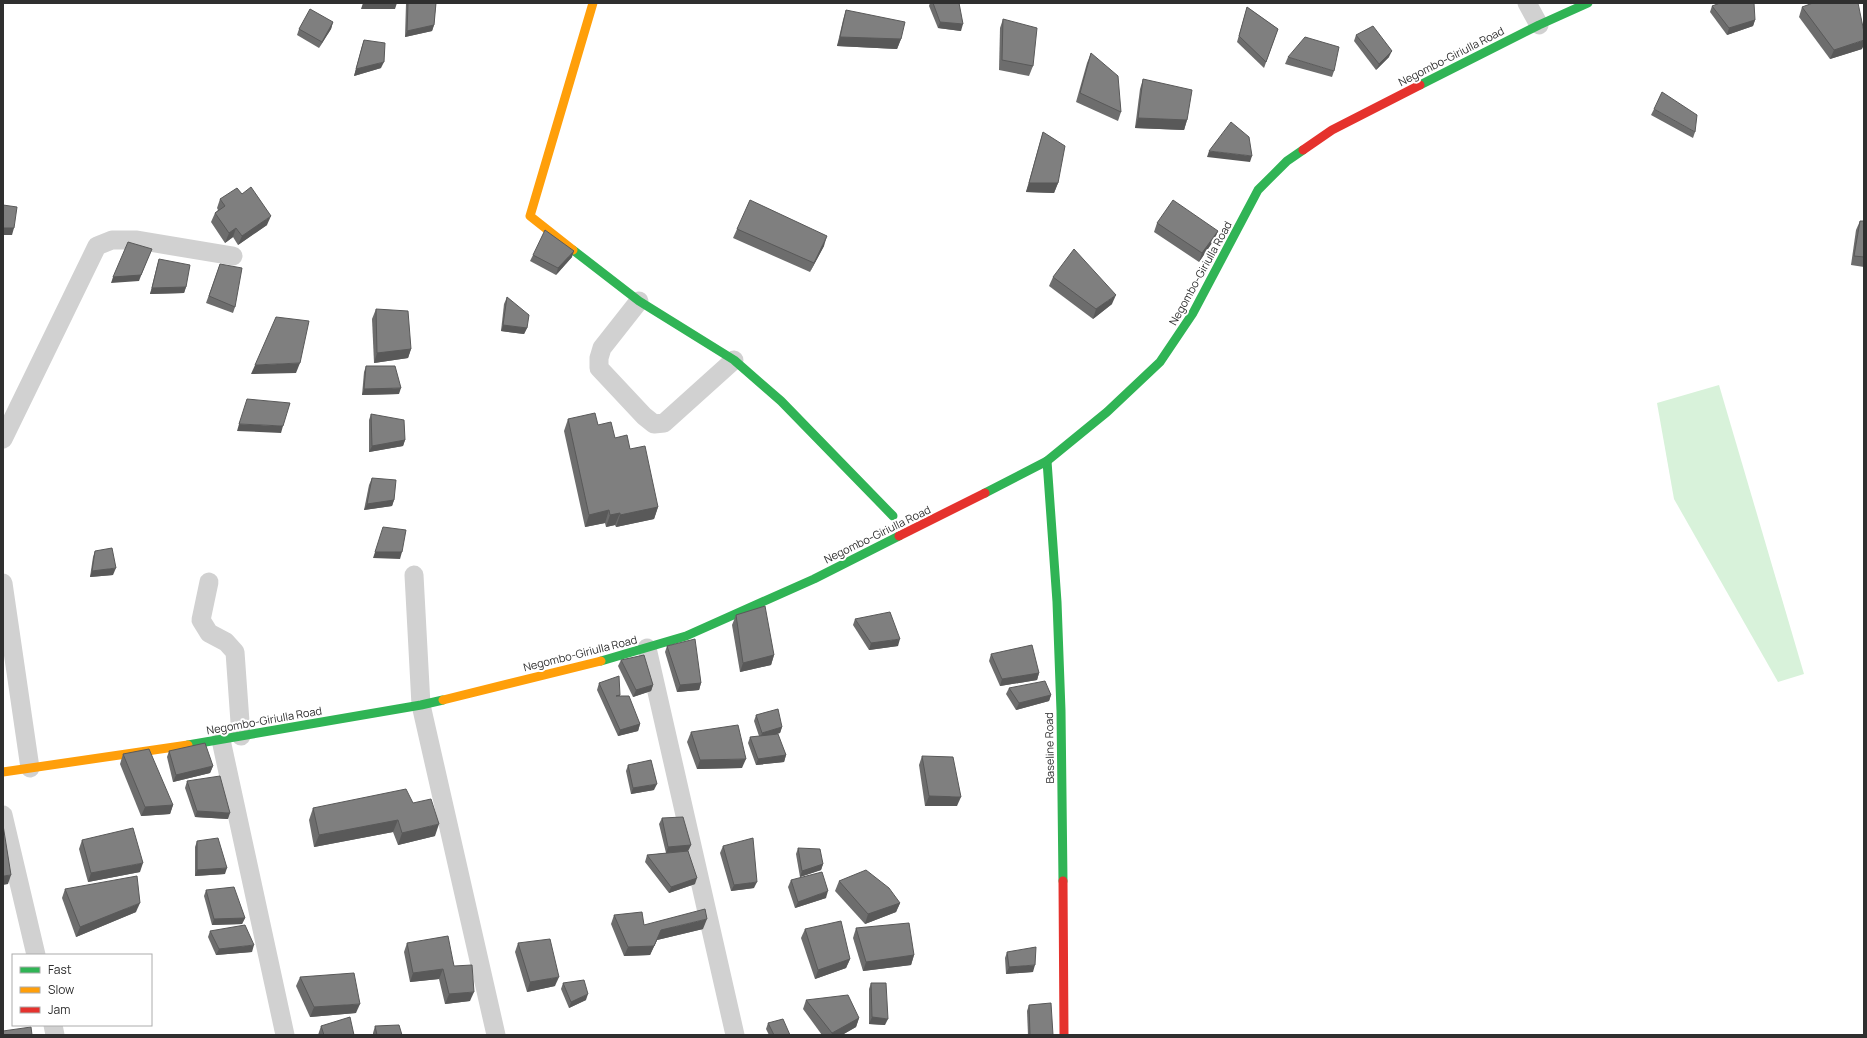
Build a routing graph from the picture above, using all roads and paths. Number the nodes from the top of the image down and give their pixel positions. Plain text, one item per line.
1 (593, 3) edge
2 (1527, 3) edge
3 (1588, 3) edge
4 (1539, 25) junction
5 (233, 256) dead end
6 (639, 301) junction
7 (734, 360) junction
8 (3, 439) edge
9 (1047, 461) junction
10 (893, 516) dead end
11 (414, 575) dead end
12 (209, 582) dead end
13 (3, 583) edge
14 (647, 648) junction
15 (421, 704) junction
16 (241, 736) junction
17 (221, 740) junction
18 (30, 768) junction
19 (3, 772) edge
20 (3, 815) edge
21 (36, 954) edge
22 (285, 1035) edge
23 (496, 1035) edge
24 (735, 1035) edge
25 (1064, 1035) edge

1 - 6 main road
2 - 4 street
3 - 4 main road, Negombo-Giriulla Road
4 - 9 main road, Negombo-Giriulla Road
5 - 8 street
6 - 7 main road
6 - 7 street
7 - 10 main road
9 - 14 main road, Negombo-Giriulla Road
9 - 25 main road, Baseline Road
11 - 15 street
12 - 16 street
13 - 18 street
14 - 15 main road, Negombo-Giriulla Road
14 - 24 street
15 - 16 main road, Negombo-Giriulla Road
15 - 23 street
16 - 17 main road, Negombo-Giriulla Road
17 - 18 main road, Negombo-Giriulla Road
17 - 22 street
18 - 19 main road, Negombo-Giriulla Road
20 - 21 street

